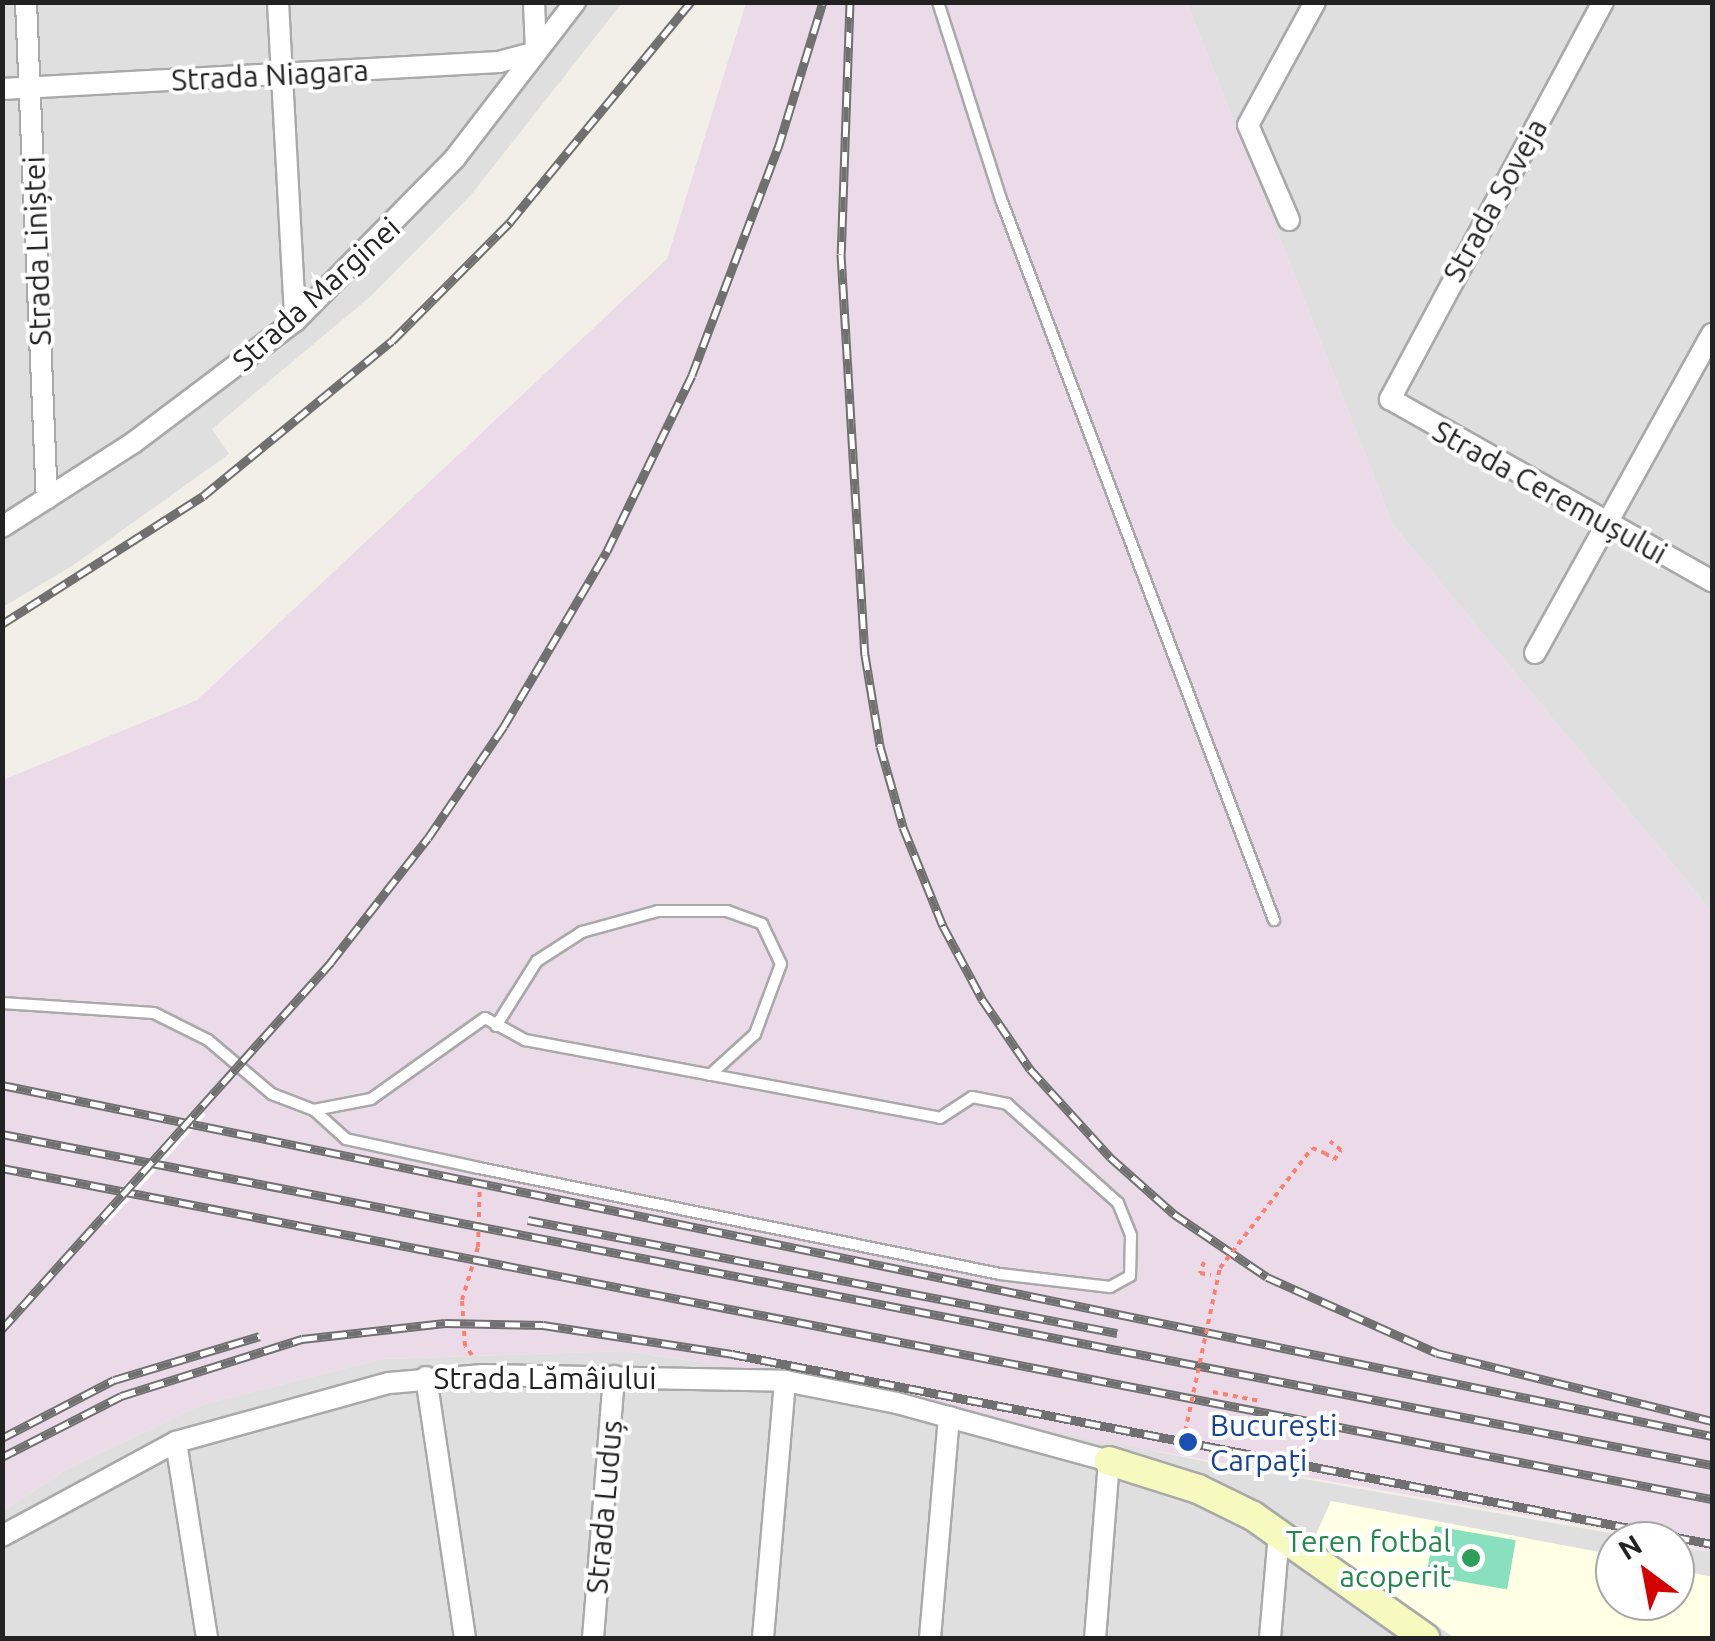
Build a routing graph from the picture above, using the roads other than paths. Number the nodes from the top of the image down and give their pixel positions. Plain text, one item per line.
1 (26, 2) edge
2 (278, 2) edge
3 (534, 2) edge
4 (575, 2) edge
5 (938, 2) edge
6 (1315, 2) edge
7 (1604, 2) edge
8 (536, 52) junction
9 (282, 76) junction
10 (2, 88) edge
11 (30, 88) junction
12 (1288, 220) dead end
13 (296, 320) junction
14 (1712, 334) edge
15 (1390, 399) joint
16 (48, 499) junction
17 (1609, 523) junction
18 (2, 526) edge
19 (1712, 581) edge
20 (1535, 652) dead end
21 (1274, 920) dead end
22 (2, 1003) edge
23 (496, 1026) junction
24 (710, 1075) junction
25 (314, 1110) junction
26 (614, 1376) junction
27 (426, 1377) junction
28 (785, 1381) junction
29 (948, 1418) junction
30 (176, 1442) junction
31 (1109, 1462) junction
32 (1279, 1532) junction
33 (2, 1536) edge
34 (207, 1638) edge
35 (465, 1638) edge
36 (593, 1638) edge
37 (763, 1638) edge
38 (930, 1638) edge
39 (1095, 1638) edge
40 (1270, 1638) edge
41 (1425, 1638) edge

1 - 11 street, Strada Liniștei
2 - 9 street
3 - 8 street
4 - 8 street, Strada Marginei
5 - 21 lane
6 - 12 street
7 - 15 street, Strada Soveja
8 - 9 street, Strada Niagara
8 - 13 street, Strada Marginei
9 - 11 street, Strada Niagara
9 - 13 street
10 - 11 street, Strada Niagara
11 - 16 street, Strada Liniștei
13 - 16 street, Strada Marginei
14 - 17 street
15 - 17 street, Strada Ceremușului
16 - 18 street, Strada Marginei
17 - 19 street, Strada Ceremușului
17 - 20 street
22 - 25 lane
23 - 24 lane
23 - 24 lane
23 - 25 lane
24 - 25 lane
26 - 27 street, Strada Lămâiului
26 - 28 street, Strada Lămâiului
26 - 36 street, Strada Luduș
27 - 30 street, Strada Lămâiului
27 - 35 street
28 - 29 street, Strada Lămâiului
28 - 37 street
29 - 31 street, Strada Lămâiului
29 - 38 street
30 - 33 street, Strada Lămâiului
30 - 34 street
31 - 32 street
31 - 39 street
32 - 40 street
32 - 41 street

